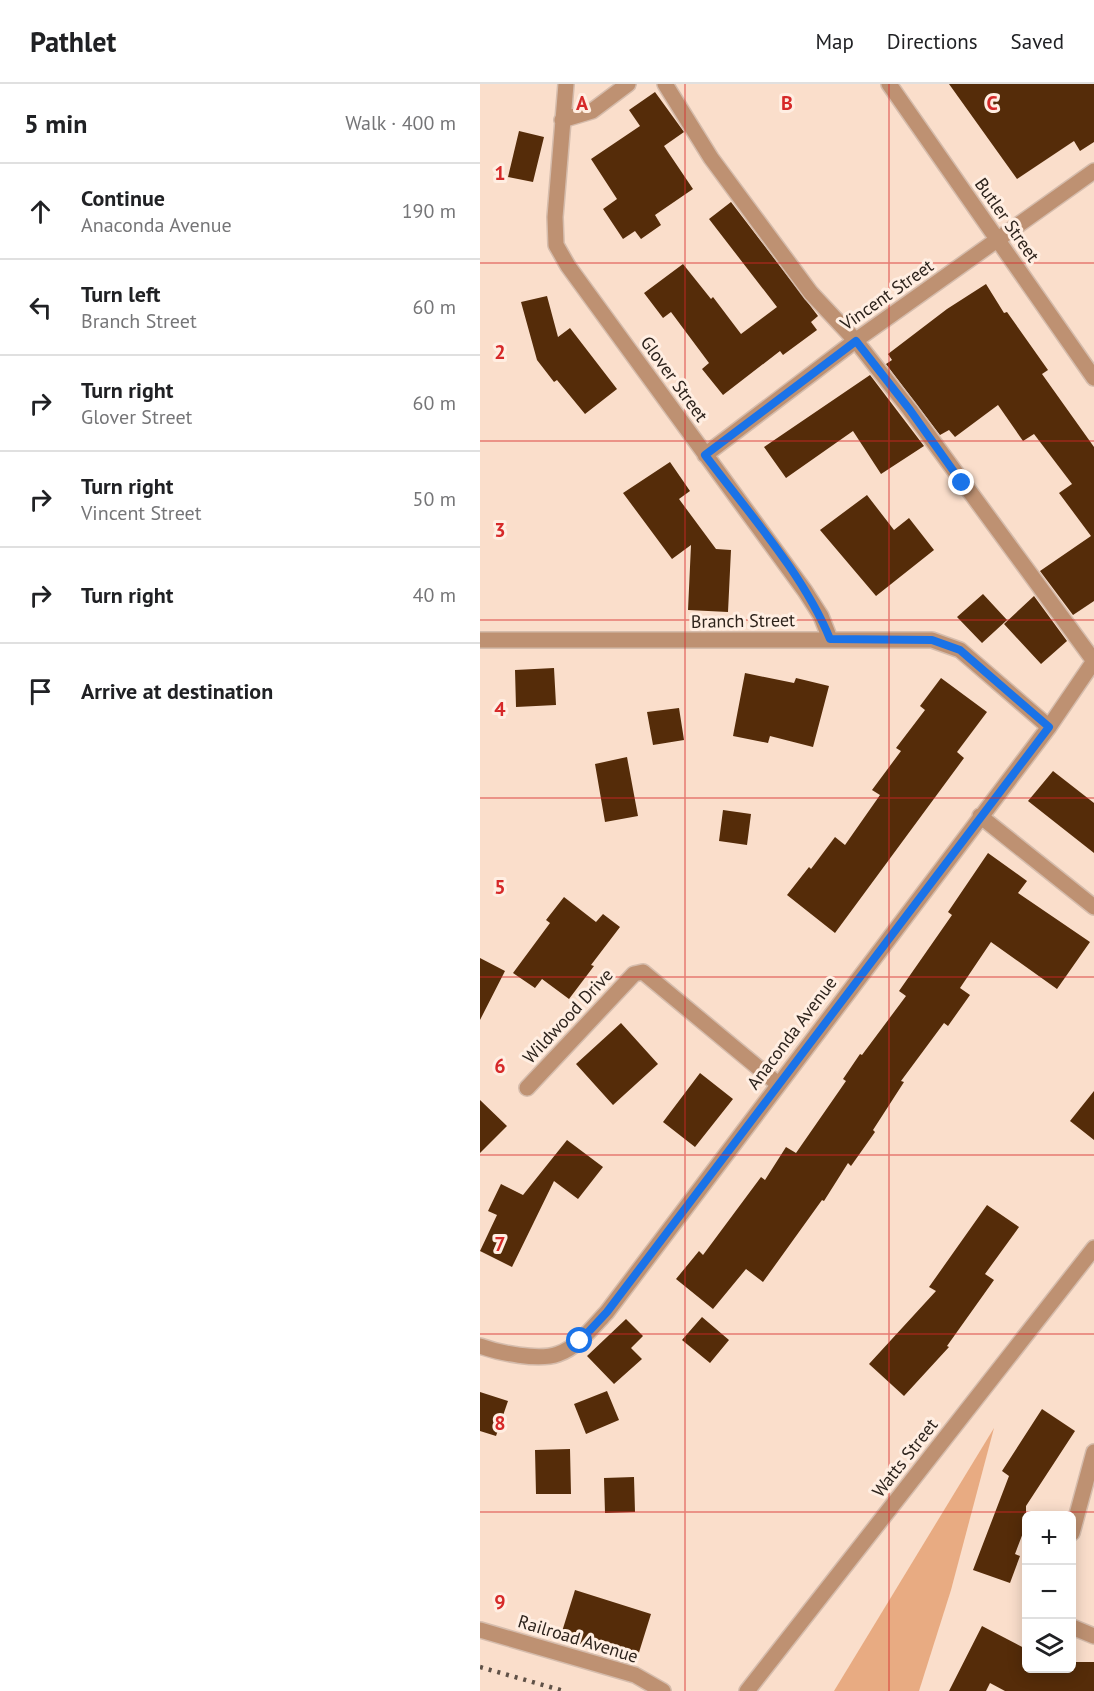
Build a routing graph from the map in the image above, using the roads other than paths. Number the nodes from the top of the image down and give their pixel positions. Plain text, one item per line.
1 (566, 84) edge
2 (628, 84) edge
3 (664, 84) edge
4 (890, 84) edge
5 (562, 120) junction
6 (1094, 171) edge
7 (998, 241) junction
8 (856, 341) junction
9 (1094, 378) edge
10 (705, 455) junction
11 (830, 639) junction
12 (480, 640) edge
13 (1094, 661) edge
14 (1049, 727) junction
15 (980, 816) junction
16 (1094, 907) edge
17 (778, 1084) junction
18 (527, 1088) dead end
19 (1094, 1248) edge
20 (480, 1346) edge
21 (1094, 1452) edge
22 (1076, 1515) edge
23 (480, 1630) edge
24 (1076, 1630) edge
25 (1094, 1636) edge
26 (663, 1691) edge
27 (747, 1691) edge

1 - 5 street, Glover Street
2 - 5 street
3 - 8 street
4 - 7 street, Butler Street
5 - 10 street, Glover Street
6 - 7 street, Vincent Street
7 - 8 street, Vincent Street
7 - 9 street, Butler Street
8 - 10 street, Vincent Street
8 - 13 street
10 - 11 street, Glover Street
11 - 12 street, Branch Street
11 - 14 street, Branch Street
13 - 14 street, Anaconda Avenue
14 - 15 street, Anaconda Avenue
15 - 16 street
15 - 17 street, Anaconda Avenue
17 - 18 street, Wildwood Drive
17 - 20 street, Anaconda Avenue
19 - 27 street, Watts Street
21 - 22 street
23 - 26 street, Railroad Avenue
24 - 25 street

